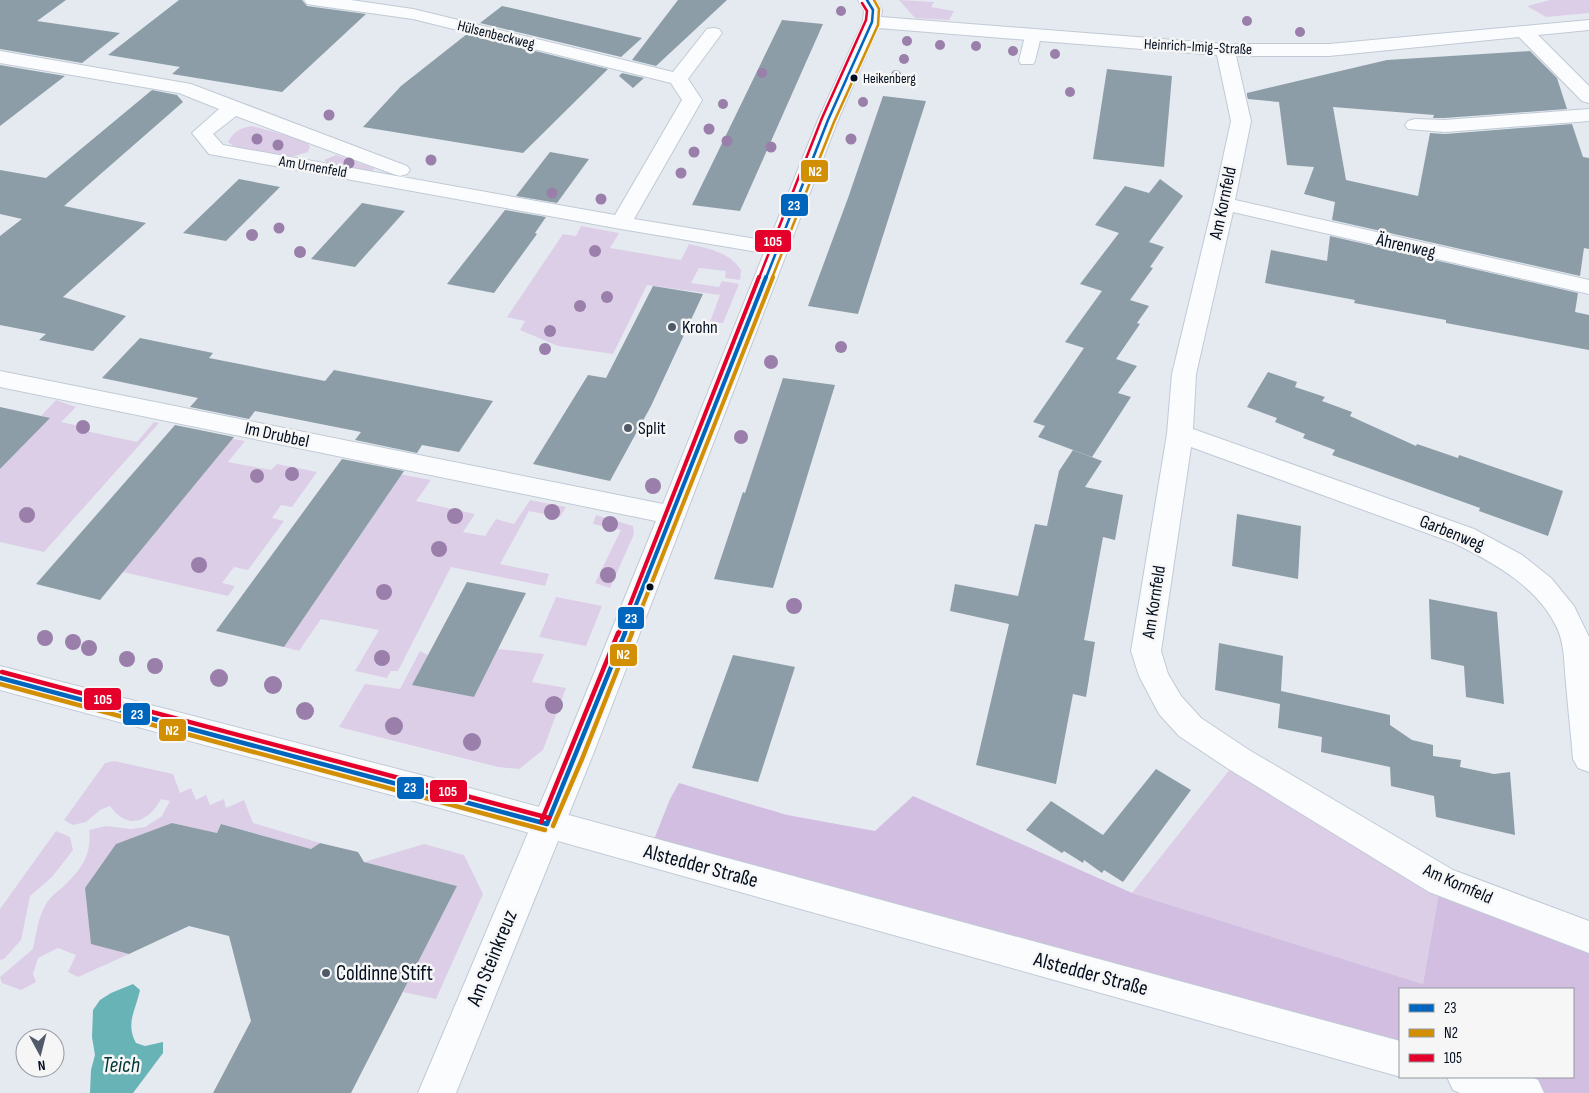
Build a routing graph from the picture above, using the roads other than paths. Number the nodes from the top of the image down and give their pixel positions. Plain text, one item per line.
1 (313, 0) edge
2 (870, 11) edge
3 (1589, 26) edge
4 (1524, 32) junction
5 (713, 33) dead end
6 (1033, 36) junction
7 (1226, 50) junction
8 (0, 57) edge
9 (1028, 61) dead end
10 (678, 79) junction
11 (1589, 96) edge
12 (233, 108) junction
13 (1589, 115) edge
14 (1415, 125) dead end
15 (470, 195) junction
16 (1224, 204) junction
17 (621, 223) junction
18 (776, 249) junction
19 (1589, 287) edge
20 (0, 379) edge
21 (1180, 434) junction
22 (672, 515) junction
23 (0, 678) edge
24 (1589, 759) edge
25 (547, 824) junction
26 (1589, 937) edge
27 (1399, 1059) edge
28 (1470, 1078) edge
29 (437, 1093) edge
30 (1525, 1093) edge

1 - 10 street, Hülsenbeckweg
2 - 6 street, Heinrich-Imig-Straße
2 - 18 street
3 - 4 street, Heinrich-Imig-Straße
4 - 7 street, Heinrich-Imig-Straße
4 - 11 street
5 - 10 street
6 - 7 street, Heinrich-Imig-Straße
6 - 9 lane
7 - 16 street, Am Kornfeld
8 - 12 street, Am Urnenfeld
10 - 17 street
12 - 15 street, Am Urnenfeld
12 - 15 street, Am Urnenfeld
13 - 14 street
15 - 17 street, Am Urnenfeld
16 - 19 street, Ährenweg
16 - 21 street, Am Kornfeld
17 - 18 street, Am Urnenfeld
18 - 22 street
20 - 22 street, Im Drubbel
21 - 24 street, Garbenweg
21 - 26 street, Am Kornfeld
22 - 25 street
23 - 25 street, Alstedder Straße
25 - 27 street, Alstedder Straße
25 - 29 street, Am Steinkreuz
28 - 30 street

